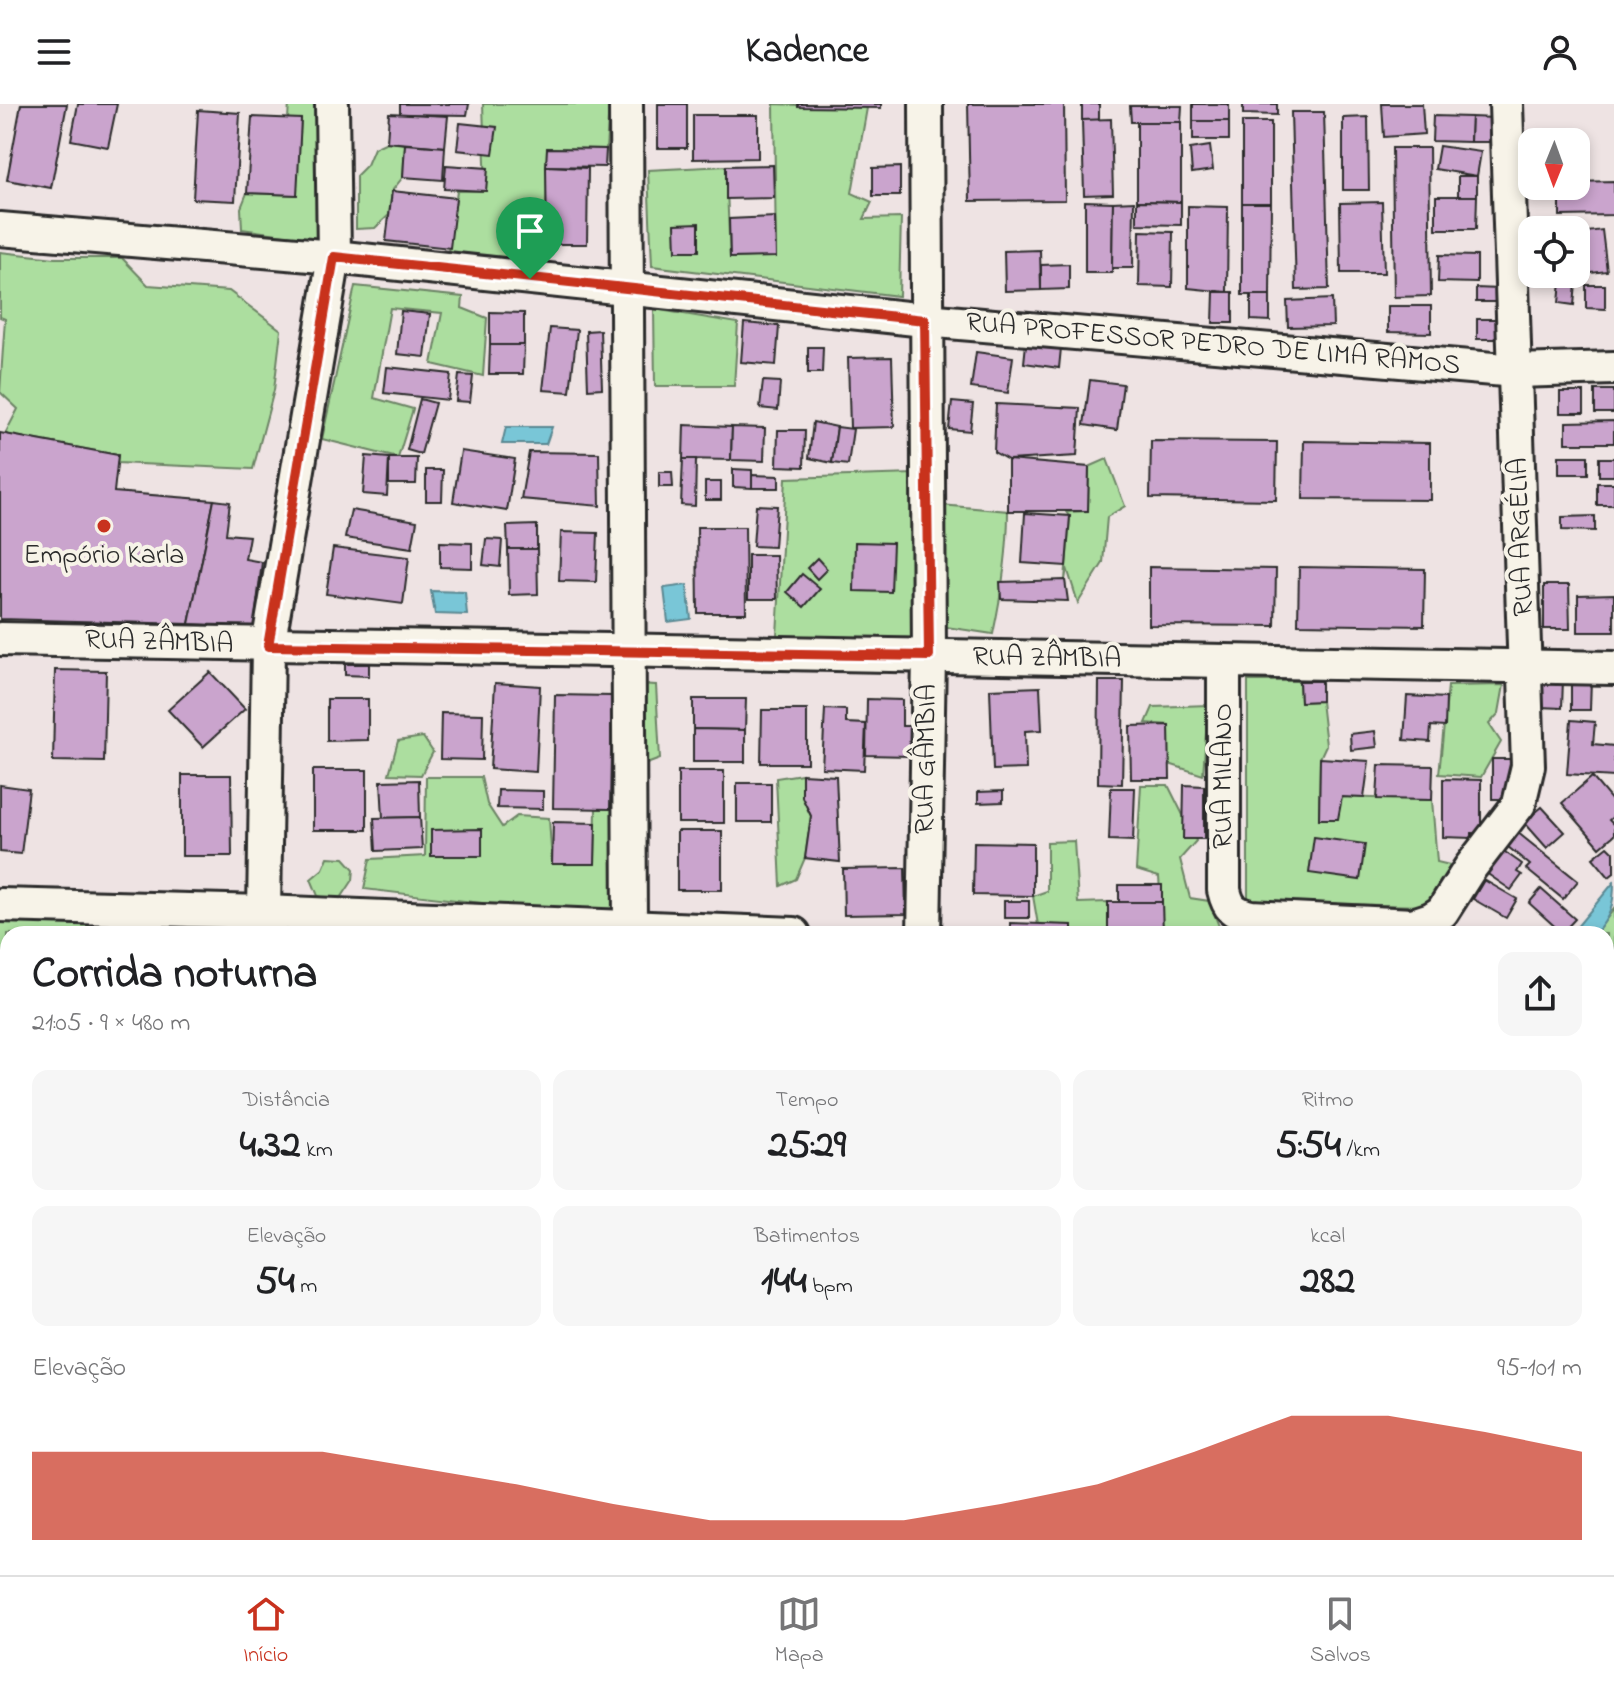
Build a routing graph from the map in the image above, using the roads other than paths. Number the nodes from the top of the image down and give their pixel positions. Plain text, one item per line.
1 (332, 104) edge
2 (626, 104) edge
3 (926, 104) edge
4 (1506, 104) edge
5 (0, 229) edge
6 (334, 257) junction
7 (628, 290) junction
8 (925, 320) junction
9 (1614, 368) edge
10 (1516, 371) junction
11 (0, 639) edge
12 (268, 646) junction
13 (631, 649) junction
14 (929, 656) junction
15 (1224, 662) junction
16 (1526, 667) junction
17 (1614, 668) edge
18 (0, 905) edge
19 (264, 912) junction
20 (1413, 925) joint
21 (584, 926) edge
22 (630, 926) edge
23 (924, 926) edge

1 - 6 street
2 - 7 street
3 - 8 street, RUA GÂMBIA
4 - 10 street, RUA ARGÉLIA
5 - 6 street, RUA PROFESSOR PEDRO DE LIMA RAMOS
6 - 7 street, RUA PROFESSOR PEDRO DE LIMA RAMOS
6 - 12 street
7 - 8 street, RUA PROFESSOR PEDRO DE LIMA RAMOS
7 - 13 street
8 - 10 street, RUA PROFESSOR PEDRO DE LIMA RAMOS
8 - 14 street, RUA GÂMBIA
9 - 10 street, RUA PROFESSOR PEDRO DE LIMA RAMOS
10 - 16 street, RUA ARGÉLIA
11 - 12 street, RUA ZÂMBIA
12 - 13 street, RUA ZÂMBIA
12 - 19 street
13 - 14 street, RUA ZÂMBIA
13 - 22 street
14 - 15 street, RUA ZÂMBIA
14 - 23 street, RUA GÂMBIA
15 - 16 street, RUA ZÂMBIA
15 - 20 street, RUA MILANO
16 - 17 street, RUA ZÂMBIA
16 - 20 street, RUA ARGÉLIA
18 - 19 street
19 - 21 street

